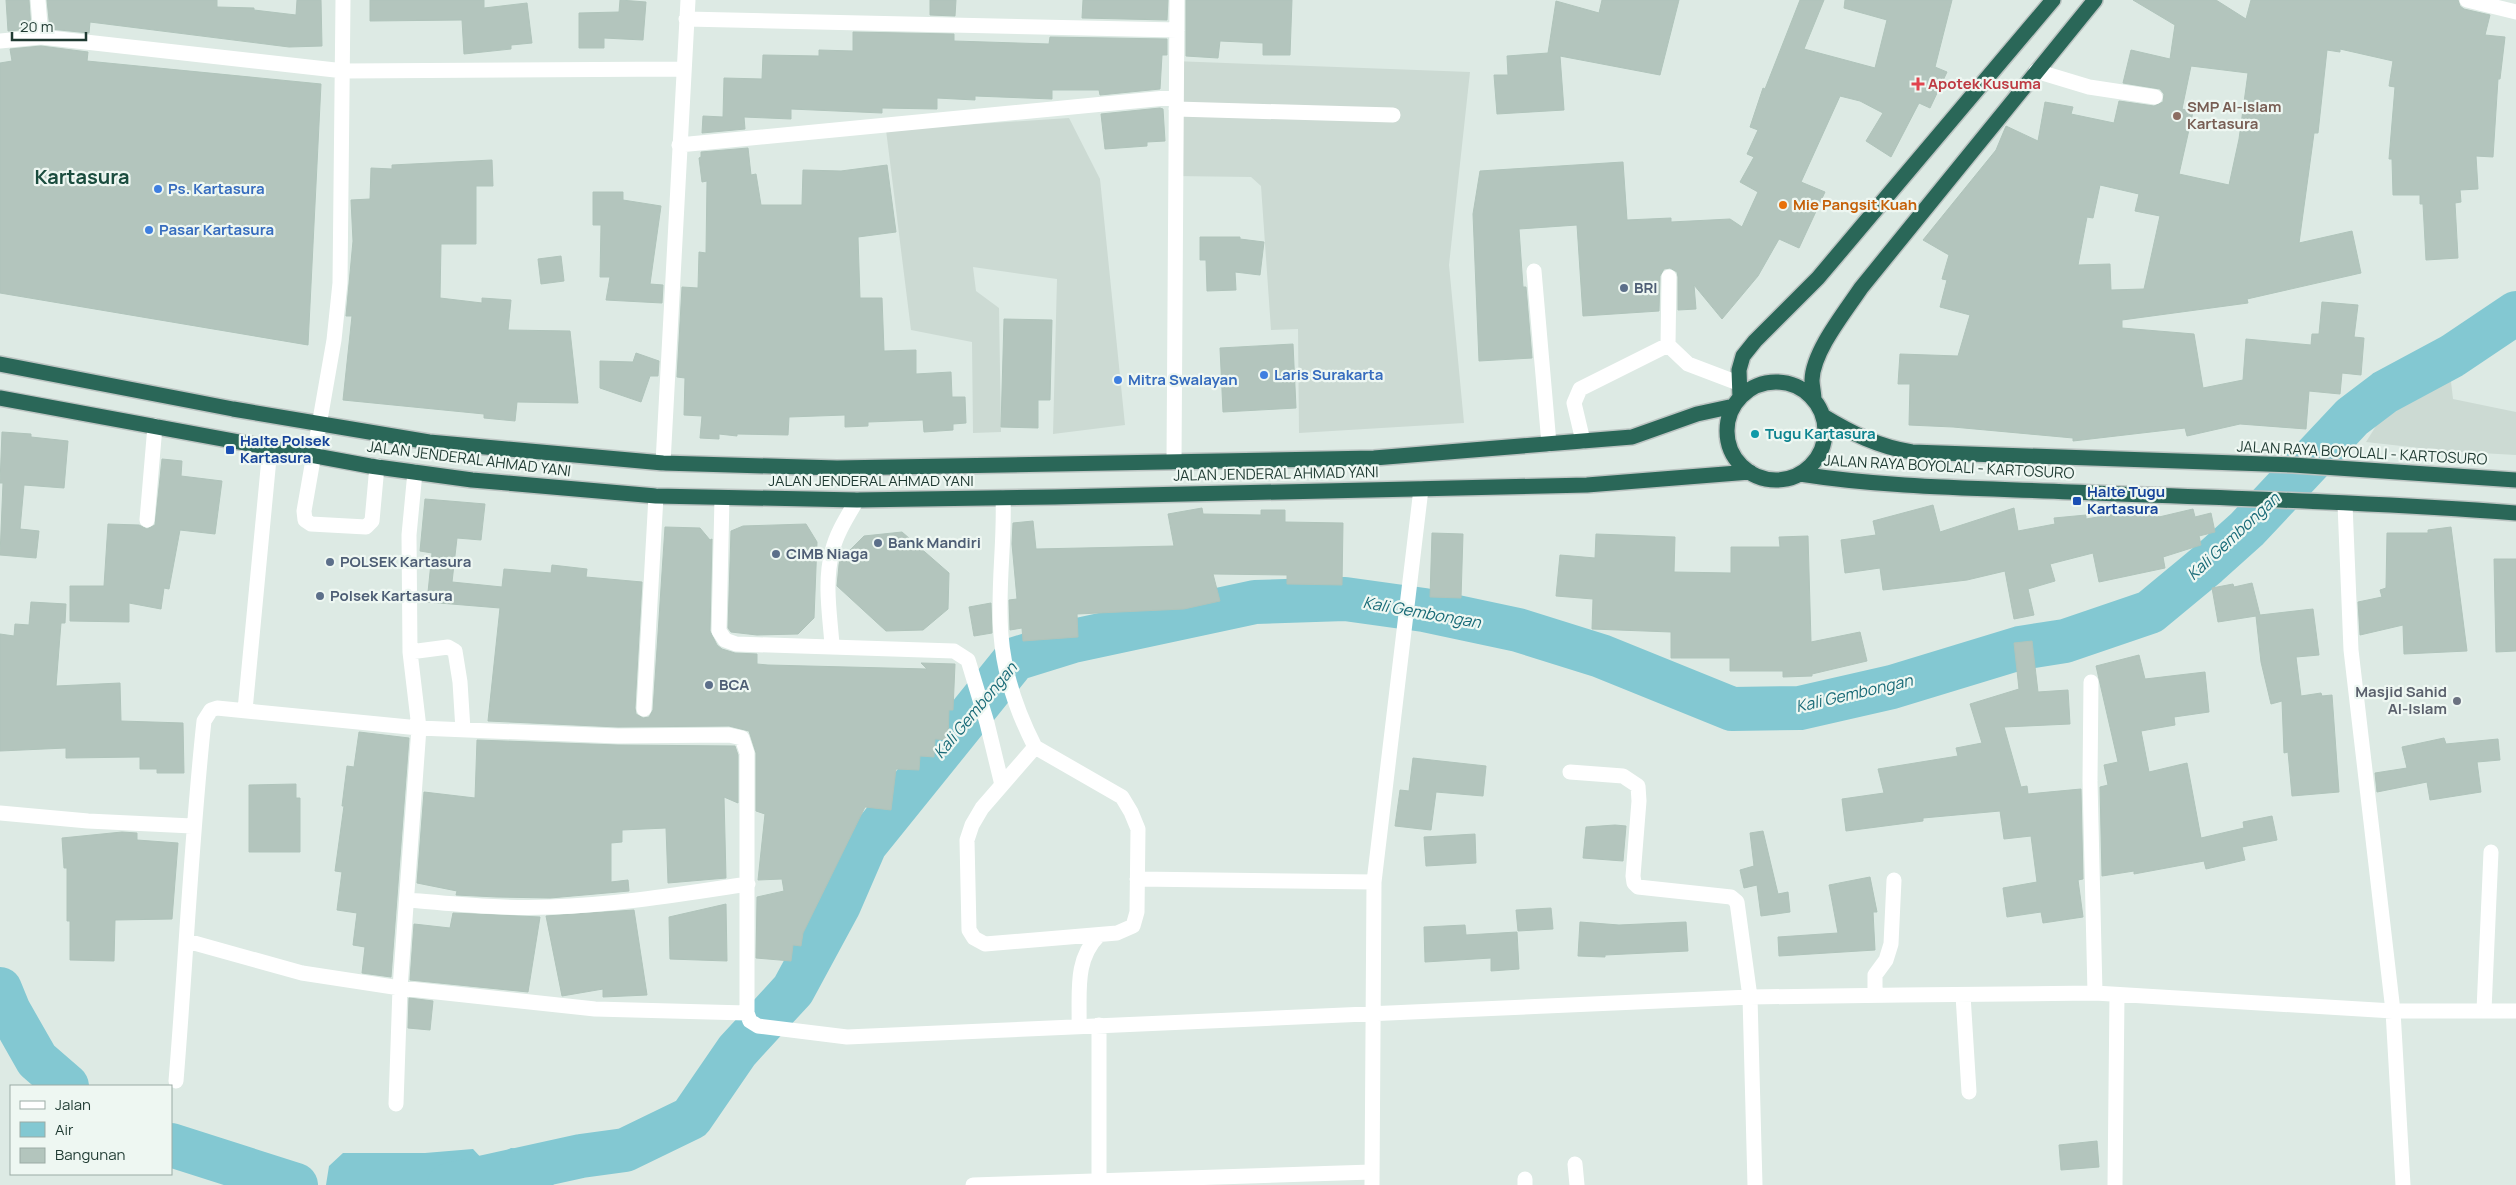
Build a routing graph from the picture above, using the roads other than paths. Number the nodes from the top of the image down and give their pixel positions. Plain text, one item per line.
1 (38, 0) edge
2 (343, 0) edge
3 (688, 0) edge
4 (1177, 0) edge
5 (2053, 0) edge
6 (2095, 0) edge
7 (2466, 0) edge
8 (2516, 12) edge
9 (686, 19) junction
10 (1176, 30) junction
11 (41, 37) junction
12 (0, 42) edge
13 (683, 69) junction
14 (344, 71) junction
15 (2036, 71) junction
16 (2155, 97) dead end
17 (1176, 103) junction
18 (1393, 115) dead end
19 (679, 146) junction
20 (1534, 271) dead end
21 (1669, 277) dead end
22 (1668, 346) junction
23 (0, 364) edge
24 (1738, 382) junction
25 (0, 398) edge
26 (1814, 400) junction
27 (1737, 402) junction
28 (1823, 416) junction
29 (319, 425) junction
30 (155, 426) junction
31 (1583, 441) junction
32 (1549, 444) junction
33 (270, 448) junction
34 (313, 455) junction
35 (1174, 462) junction
36 (663, 463) junction
37 (377, 466) junction
38 (415, 472) junction
39 (1750, 472) junction
40 (1800, 474) junction
41 (2516, 480) edge
42 (1420, 489) junction
43 (656, 496) junction
44 (722, 498) junction
45 (1003, 498) junction
46 (857, 500) junction
47 (2345, 504) junction
48 (2516, 512) edge
49 (147, 520) dead end
50 (832, 646) junction
51 (410, 652) junction
52 (2091, 682) dead end
53 (644, 709) dead end
54 (245, 710) junction
55 (419, 728) junction
56 (463, 730) junction
57 (1035, 747) junction
58 (1570, 772) dead end
59 (1002, 785) junction
60 (0, 813) edge
61 (192, 826) junction
62 (2491, 852) dead end
63 (1137, 879) junction
64 (1894, 880) dead end
65 (1374, 882) junction
66 (748, 884) junction
67 (408, 900) junction
68 (1099, 935) junction
69 (187, 941) junction
70 (400, 988) junction
71 (2095, 994) junction
72 (1875, 995) junction
73 (1963, 995) junction
74 (2117, 995) junction
75 (1750, 997) junction
76 (2484, 1010) junction
77 (2393, 1011) junction
78 (2516, 1011) edge
79 (747, 1013) junction
80 (1373, 1013) junction
81 (1099, 1025) junction
82 (1079, 1026) junction
83 (176, 1081) dead end
84 (1969, 1092) dead end
85 (396, 1104) dead end
86 (1576, 1164) dead end
87 (1372, 1178) edge
88 (1099, 1181) junction
89 (973, 1185) edge
90 (1576, 1185) edge
91 (1755, 1185) edge
92 (2115, 1185) edge
93 (2403, 1185) edge

1 - 11 street
2 - 14 street
3 - 9 street
4 - 10 street
5 - 24 highway
6 - 15 highway
7 - 8 street
9 - 10 street
9 - 13 street
10 - 17 street
11 - 12 street
11 - 14 street
13 - 14 street
13 - 19 street
14 - 29 street
15 - 16 street
15 - 26 highway
17 - 18 street
17 - 19 street
17 - 35 street
19 - 36 street
20 - 32 street
21 - 22 street
22 - 24 street
22 - 31 street
23 - 29 highway, JALAN JENDERAL AHMAD YANI
24 - 27 highway
25 - 30 highway, JALAN JENDERAL AHMAD YANI
26 - 27 highway
26 - 28 highway
27 - 31 highway, JALAN JENDERAL AHMAD YANI
27 - 39 highway
28 - 40 highway
28 - 41 highway, JALAN RAYA BOYOLALI - KARTOSURO
29 - 34 street
29 - 36 highway, JALAN JENDERAL AHMAD YANI
30 - 33 highway, JALAN JENDERAL AHMAD YANI
30 - 49 street
31 - 32 highway, JALAN JENDERAL AHMAD YANI
32 - 35 highway, JALAN JENDERAL AHMAD YANI
33 - 34 highway, JALAN JENDERAL AHMAD YANI
33 - 54 street
34 - 37 highway, JALAN JENDERAL AHMAD YANI
34 - 37 street
35 - 36 highway, JALAN JENDERAL AHMAD YANI
37 - 38 highway, JALAN JENDERAL AHMAD YANI
38 - 43 highway, JALAN JENDERAL AHMAD YANI
38 - 51 street
39 - 40 highway
39 - 42 highway, JALAN JENDERAL AHMAD YANI
40 - 47 highway, JALAN RAYA BOYOLALI - KARTOSURO
42 - 45 highway, JALAN JENDERAL AHMAD YANI
42 - 65 street
43 - 44 highway, JALAN JENDERAL AHMAD YANI
43 - 53 street
44 - 46 highway, JALAN JENDERAL AHMAD YANI
44 - 50 street
45 - 46 highway, JALAN JENDERAL AHMAD YANI
45 - 57 street
46 - 50 street
47 - 48 highway, JALAN RAYA BOYOLALI - KARTOSURO
47 - 77 street
50 - 59 street
51 - 55 street
51 - 56 street
52 - 71 street
54 - 55 street
54 - 61 street
55 - 56 street
55 - 67 street
56 - 66 street
57 - 59 street
57 - 63 street
58 - 75 street
59 - 68 street
60 - 61 street
61 - 69 street
62 - 76 street
63 - 65 street
63 - 68 street
64 - 72 street
65 - 80 street
66 - 67 street
66 - 79 street
67 - 70 street
68 - 82 street
69 - 70 street
69 - 83 street
70 - 79 street
70 - 85 street
71 - 73 street
71 - 74 street
72 - 73 street
72 - 75 street
73 - 84 street
74 - 77 street
74 - 92 street
75 - 80 street
75 - 91 street
76 - 77 street
76 - 78 street
77 - 93 street
79 - 82 street
80 - 81 street
80 - 87 street
81 - 82 street
81 - 88 street
86 - 90 street
87 - 88 street
88 - 89 street

